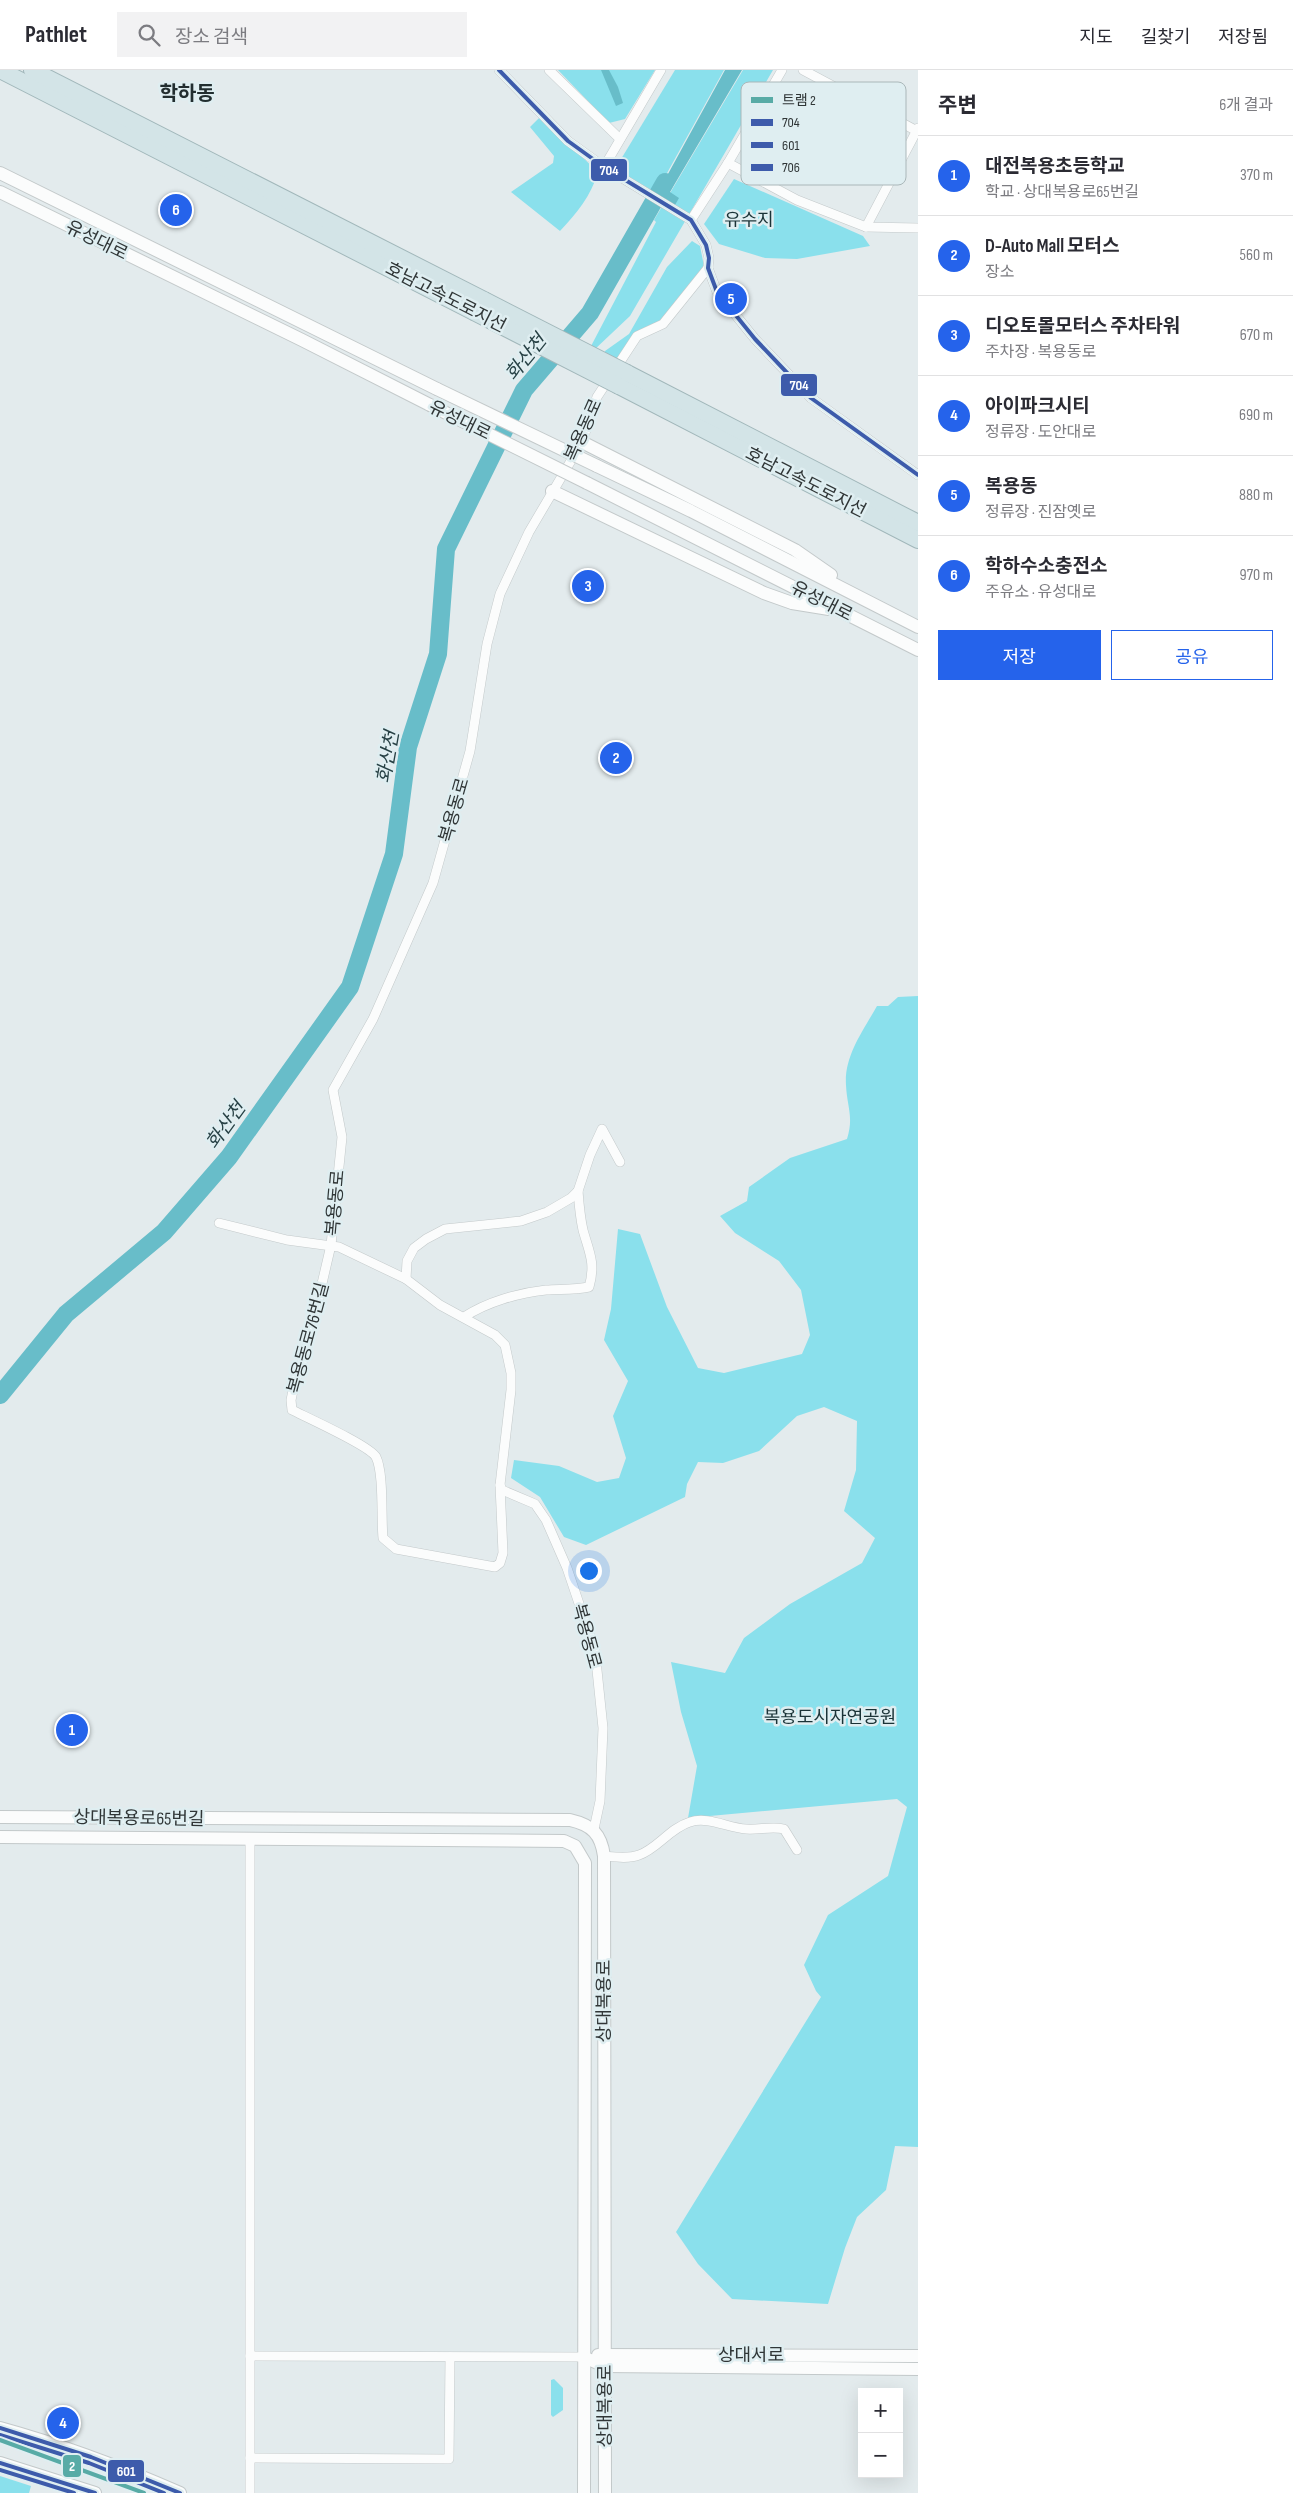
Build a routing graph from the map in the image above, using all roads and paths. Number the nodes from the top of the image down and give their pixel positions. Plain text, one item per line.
1 (0, 70) edge
2 (32, 70) edge
3 (499, 70) edge
4 (549, 70) edge
5 (661, 70) edge
6 (782, 70) edge
7 (802, 70) edge
8 (775, 82) edge
9 (825, 82) edge
10 (917, 129) edge
11 (620, 139) junction
12 (741, 139) edge
13 (906, 151) edge
14 (728, 163) junction
15 (604, 168) junction
16 (741, 170) edge
17 (0, 173) edge
18 (770, 185) edge
19 (888, 185) edge
20 (0, 192) edge
21 (688, 219) junction
22 (866, 227) junction
23 (918, 228) edge
24 (708, 268) junction
25 (479, 306) junction
26 (623, 380) junction
27 (582, 442) junction
28 (918, 475) edge
29 (552, 491) junction
30 (918, 523) edge
31 (918, 540) edge
32 (868, 601) junction
33 (840, 611) junction
34 (918, 627) edge
35 (918, 650) edge
36 (620, 1162) dead end
37 (578, 1190) junction
38 (219, 1223) dead end
39 (331, 1245) junction
40 (406, 1279) junction
41 (464, 1317) junction
42 (500, 1485) junction
43 (0, 1817) edge
44 (594, 1829) junction
45 (0, 1837) edge
46 (250, 1839) junction
47 (278, 1839) joint
48 (797, 1850) dead end
49 (604, 1856) junction
50 (250, 2356) junction
51 (918, 2356) edge
52 (450, 2357) junction
53 (583, 2357) junction
54 (605, 2360) junction
55 (918, 2368) edge
56 (0, 2428) edge
57 (250, 2458) junction
58 (0, 2463) edge
59 (95, 2493) edge
60 (180, 2493) edge
61 (250, 2493) edge
62 (584, 2493) edge
63 (605, 2493) edge

1 - 25 highway, 호남고속도로지선
2 - 25 highway, 호남고속도로지선
3 - 15 street
4 - 11 street
5 - 11 street
6 - 8 street
7 - 9 street
10 - 13 street
11 - 15 street
12 - 14 street
14 - 16 street
14 - 21 street
15 - 21 street
17 - 32 street, 유성대로, bridge
18 - 22 street
19 - 22 street
20 - 33 street, 유성대로, bridge
21 - 24 street
22 - 23 street
24 - 27 street, 복용동로
24 - 28 street
25 - 26 highway, 호남고속도로지선, bridge
26 - 30 highway, 호남고속도로지선
26 - 31 highway, 호남고속도로지선
27 - 29 street, 복용동로
27 - 32 street
29 - 33 street
29 - 39 street, 복용동로
32 - 34 street, 유성대로
33 - 35 street, 유성대로
36 - 37 street
37 - 40 street
37 - 41 street
38 - 39 street
39 - 40 street, 복용동로
39 - 42 street, 복용동로76번길
40 - 41 street, 복용동로
41 - 42 street, 복용동로
42 - 44 street, 복용동로
43 - 44 street, 상대복용로65번길
44 - 49 street, 상대복용로
45 - 46 street, 상대복용로65번길
46 - 47 street, 상대복용로65번길
46 - 50 street
47 - 53 street, 상대복용로
48 - 49 street
49 - 54 street, 상대복용로
50 - 52 street
50 - 57 street
51 - 54 street, 상대서로
52 - 53 street
52 - 57 street
53 - 54 street
53 - 62 street, 상대복용로
54 - 55 street, 상대서로
54 - 63 street, 상대복용로
56 - 60 street
57 - 61 street
58 - 59 street

